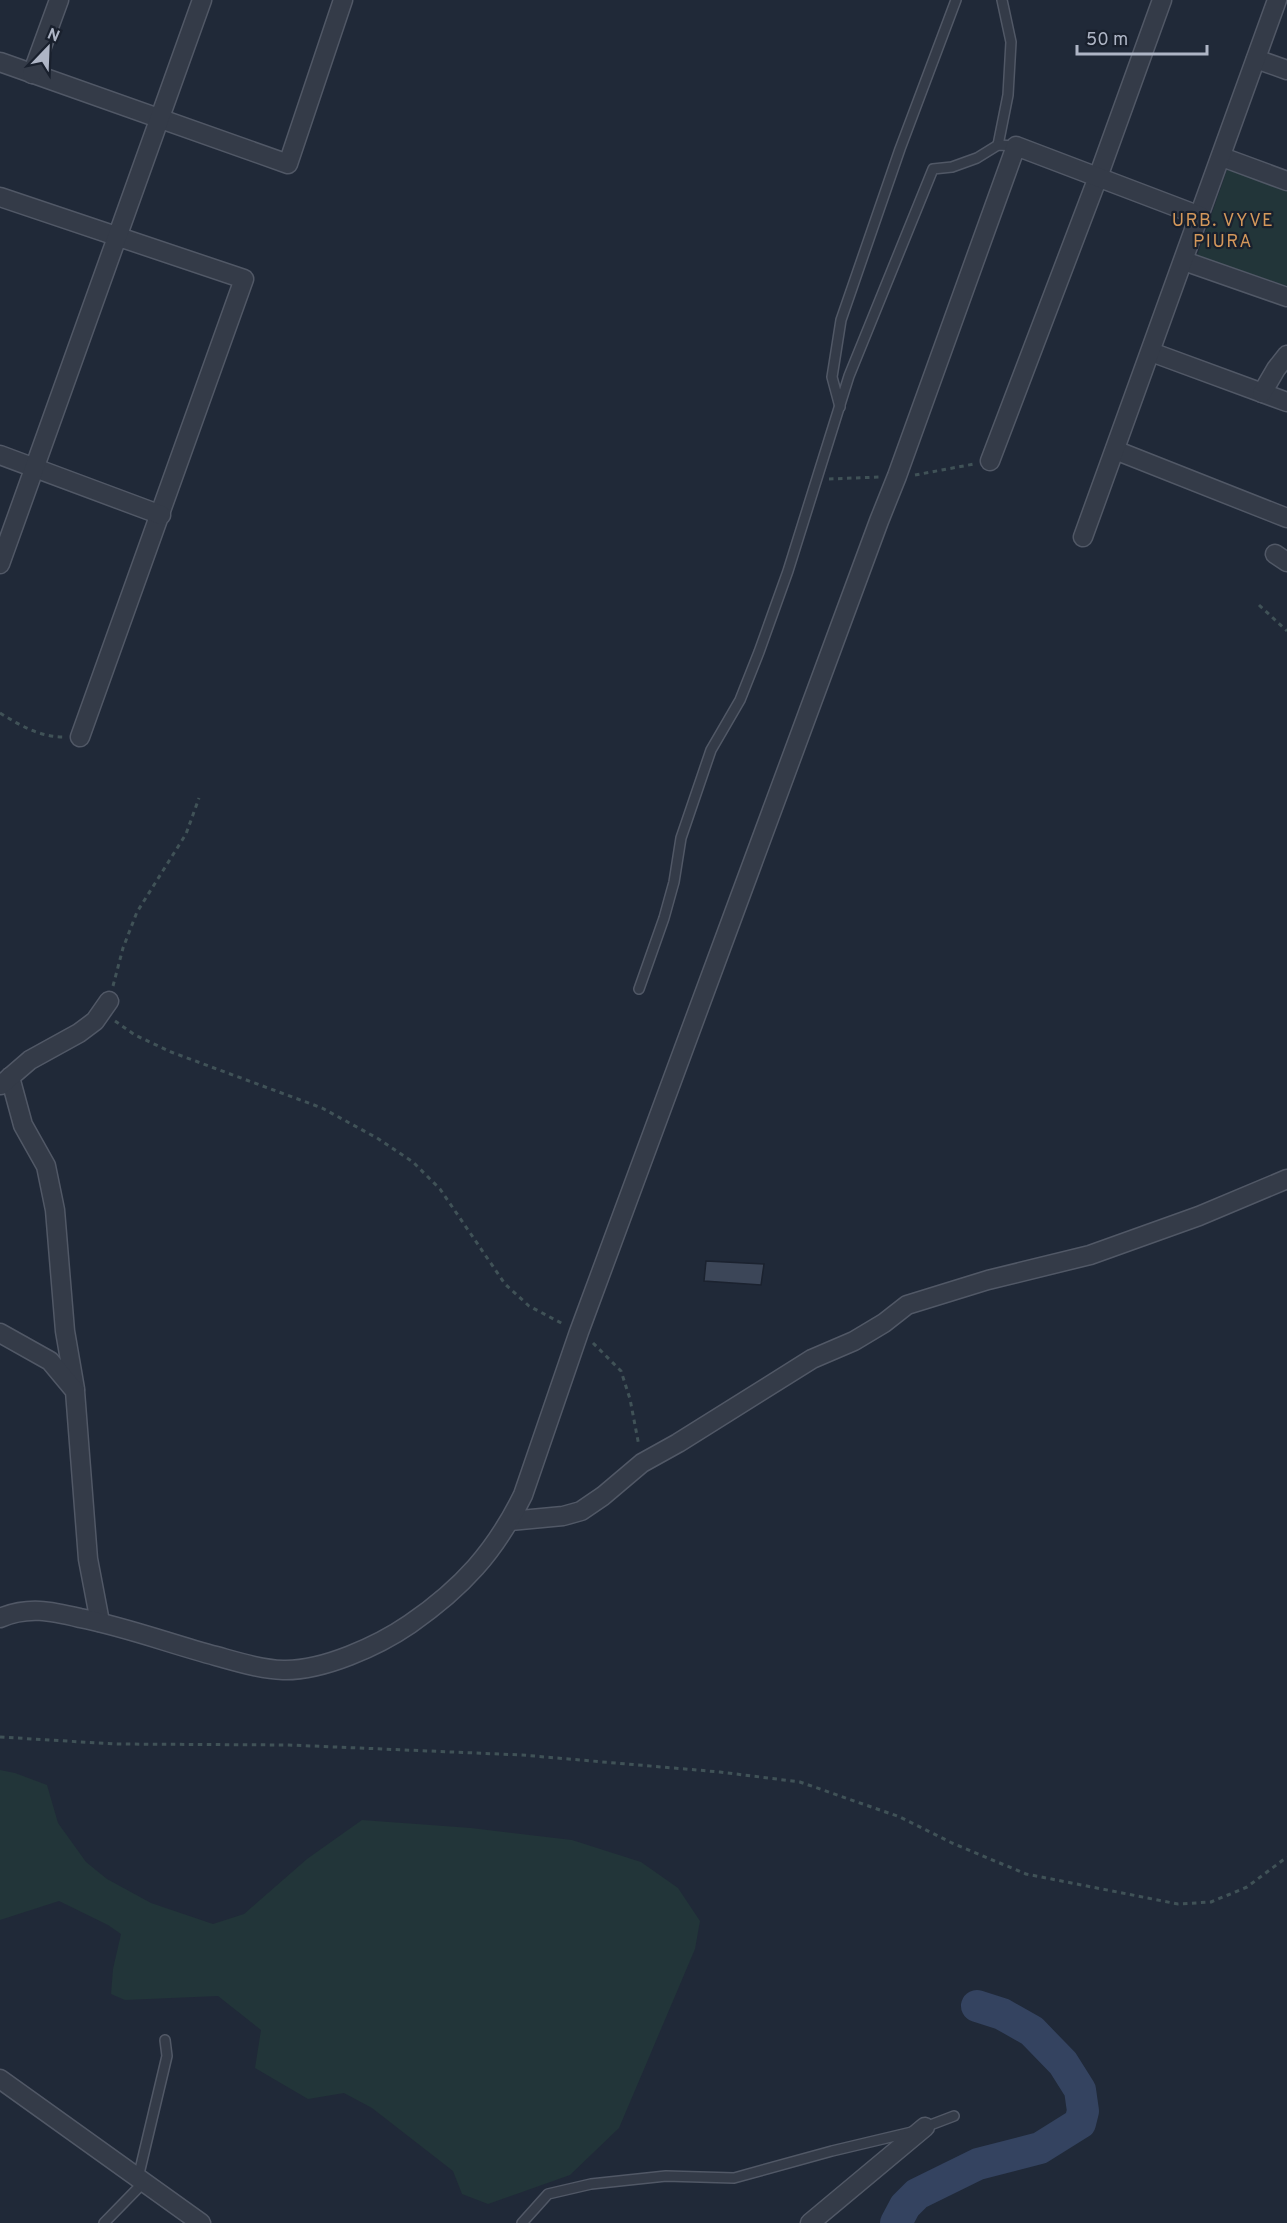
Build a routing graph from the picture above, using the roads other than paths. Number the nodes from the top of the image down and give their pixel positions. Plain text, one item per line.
1 (59, 0) edge
2 (202, 0) edge
3 (343, 0) edge
4 (956, 0) edge
5 (1002, 0) edge
6 (1162, 0) edge
7 (1277, 0) edge
8 (1256, 59) junction
9 (0, 62) edge
10 (1287, 70) edge
11 (32, 74) junction
12 (158, 118) junction
13 (998, 145) junction
14 (1016, 146) junction
15 (1222, 157) junction
16 (1098, 177) junction
17 (1287, 181) edge
18 (0, 197) edge
19 (1200, 216) junction
20 (117, 236) junction
21 (1184, 261) junction
22 (1287, 297) edge
23 (1150, 352) junction
24 (1287, 355) edge
25 (1262, 393) junction
26 (1287, 402) edge
27 (840, 407) junction
28 (1115, 450) junction
29 (0, 455) edge
30 (990, 461) dead end
31 (35, 467) junction
32 (161, 515) junction
33 (1287, 518) edge
34 (1083, 537) dead end
35 (0, 564) edge
36 (80, 737) road end
37 (639, 989) dead end
38 (105, 1006) road end
39 (5, 1082) edge
40 (1287, 1179) edge
41 (0, 1333) edge
42 (75, 1391) junction
43 (510, 1521) junction
44 (0, 1618) edge
45 (100, 1622) junction
46 (165, 2040) dead end
47 (0, 2079) edge
48 (954, 2116) dead end
49 (925, 2127) junction
50 (141, 2180) junction
51 (104, 2223) edge
52 (201, 2223) edge
53 (522, 2223) edge
54 (810, 2223) edge

1 - 11 street
2 - 12 street
3 - 12 street
4 - 27 lane
5 - 13 lane
6 - 16 street
7 - 8 street
8 - 10 street
8 - 15 street
9 - 11 street
11 - 12 street
12 - 20 street
13 - 14 lane
13 - 27 lane
14 - 16 street
14 - 43 street
15 - 17 street
15 - 19 street
16 - 19 street
16 - 30 street
18 - 20 street
19 - 21 street
20 - 31 street
20 - 32 street
21 - 22 street
21 - 23 street
23 - 25 street
23 - 28 street
24 - 25 street
25 - 26 street
27 - 37 lane
28 - 33 street
28 - 34 street
29 - 31 street
31 - 32 street
31 - 35 street
32 - 36 street
38 - 39 street
39 - 42 street
40 - 43 street
41 - 42 street
42 - 45 street
43 - 45 street
44 - 45 street
46 - 50 lane
47 - 50 street
48 - 49 lane
49 - 53 lane
49 - 54 street
50 - 51 lane
50 - 52 street

